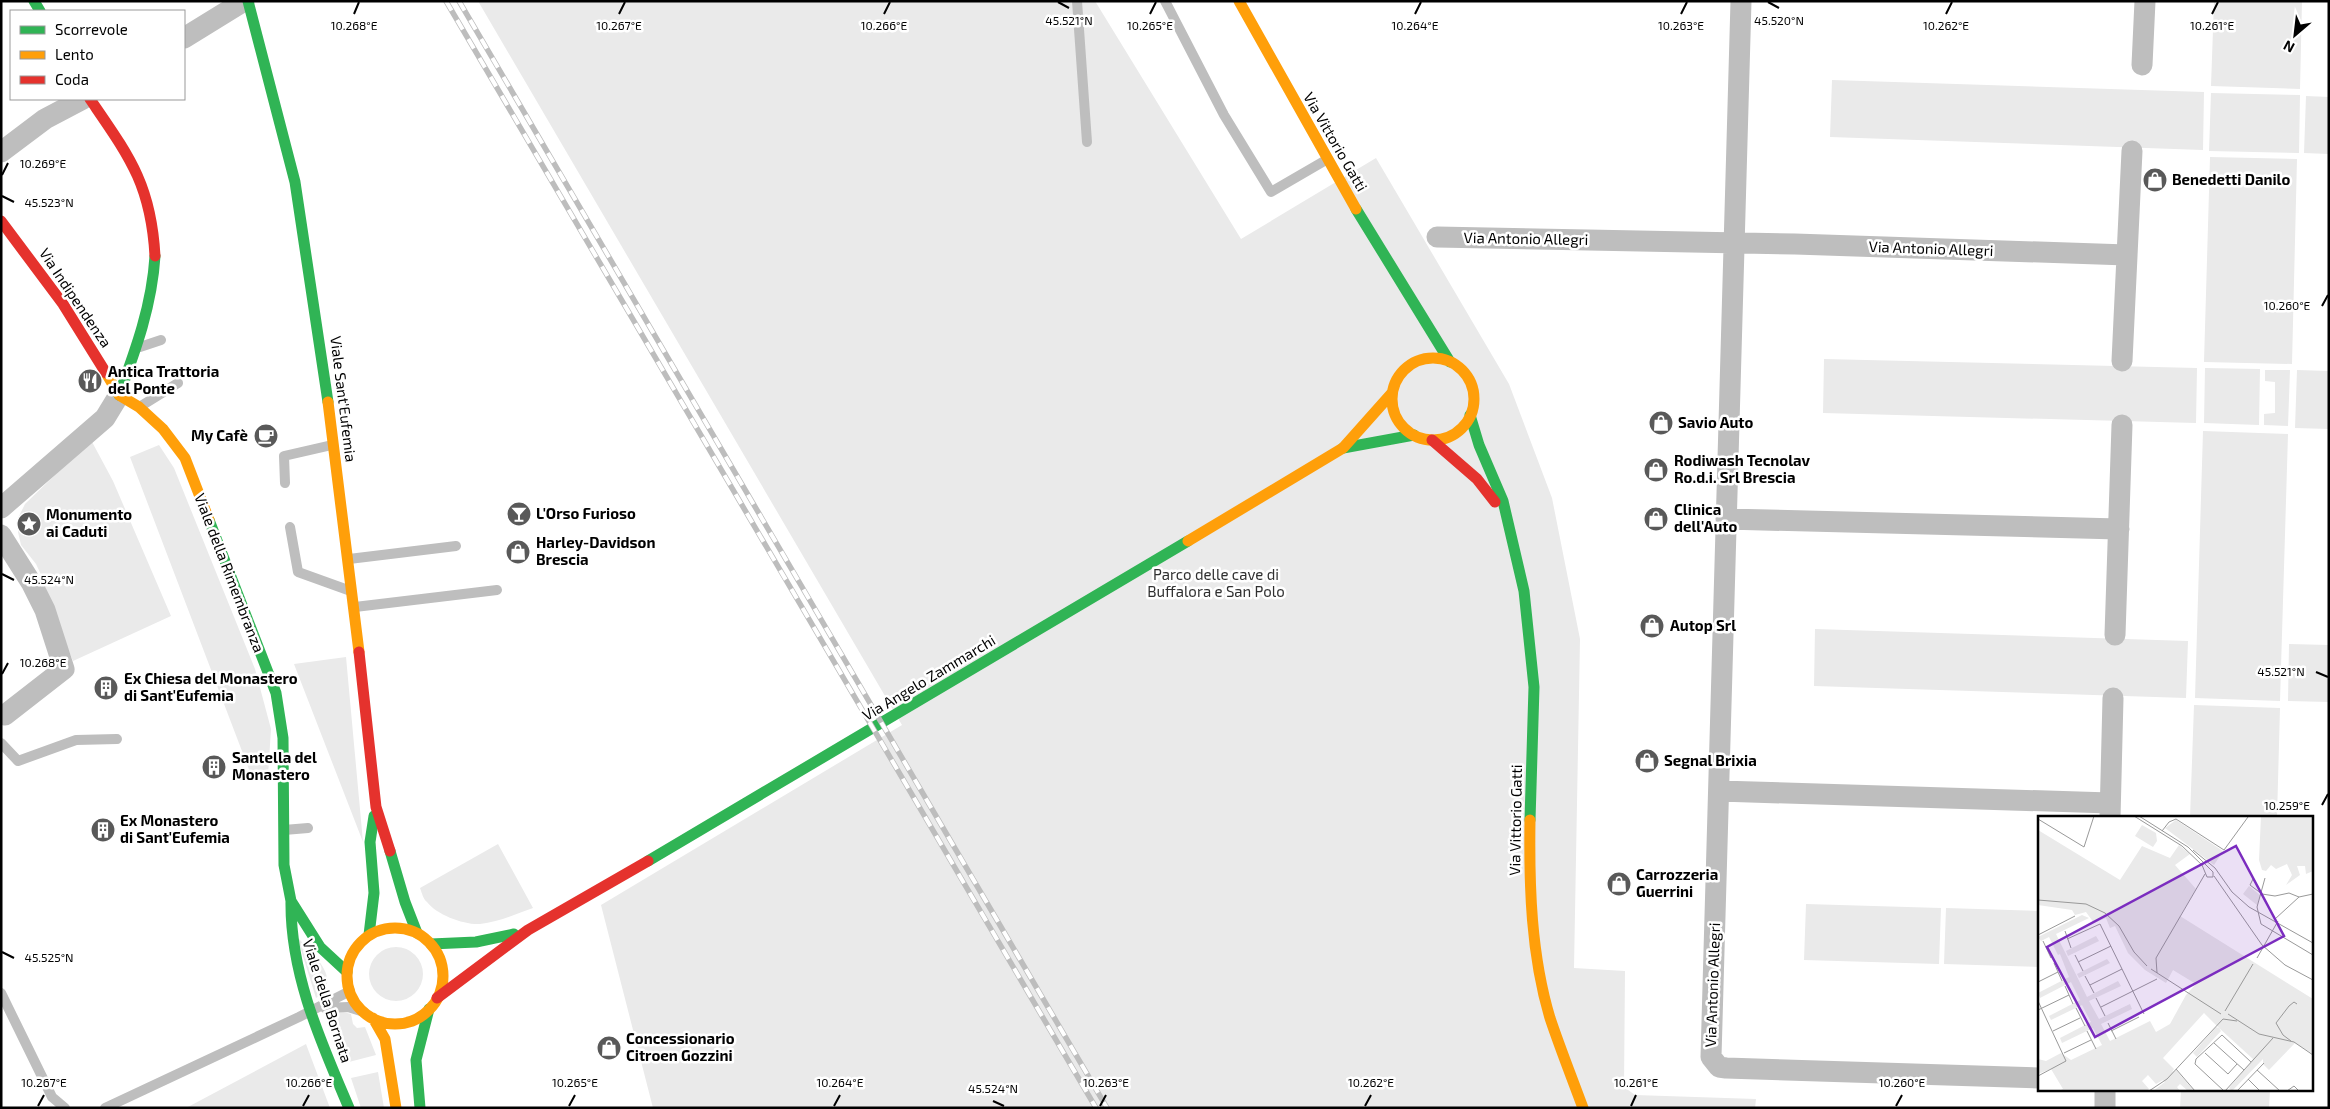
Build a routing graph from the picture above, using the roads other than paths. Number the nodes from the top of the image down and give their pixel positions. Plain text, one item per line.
1 (246, 1) edge
2 (1077, 1) edge
3 (1165, 1) edge
4 (1238, 1) edge
5 (1741, 1) edge
6 (2145, 1) edge
7 (185, 37) edge
8 (2142, 65) dead end
9 (81, 100) edge
10 (91, 100) edge
11 (1087, 142) dead end
12 (2132, 151) dead end
13 (1, 152) edge
14 (1326, 160) junction
15 (1, 221) edge
16 (1437, 236) dead end
17 (1734, 243) junction
18 (2127, 255) junction
19 (1407, 297) junction
20 (1411, 320) dead end
21 (161, 340) dead end
22 (137, 348) junction
23 (1410, 351) dead end
24 (2122, 361) dead end
25 (1450, 362) junction
26 (1407, 367) junction
27 (178, 383) dead end
28 (1392, 393) junction
29 (119, 394) junction
30 (139, 407) junction
31 (1470, 415) junction
32 (2122, 424) dead end
33 (1414, 435) junction
34 (1432, 440) junction
35 (334, 445) junction
36 (1343, 448) junction
37 (285, 483) dead end
38 (1, 508) edge
39 (1726, 519) junction
40 (290, 527) dead end
41 (1509, 528) junction
42 (2119, 529) junction
43 (1, 536) edge
44 (456, 546) dead end
45 (348, 559) junction
46 (497, 590) dead end
47 (352, 591) junction
48 (354, 608) junction
49 (2116, 635) dead end
50 (2113, 698) dead end
51 (4, 715) dead end
52 (116, 739) dead end
53 (1, 743) edge
54 (1719, 791) junction
55 (376, 807) junction
56 (284, 809) joint
57 (2110, 811) edge
58 (308, 828) dead end
59 (284, 830) junction
60 (291, 901) junction
61 (528, 930) junction
62 (417, 933) junction
63 (312, 934) junction
64 (369, 935) junction
65 (326, 936) dead end
66 (431, 944) junction
67 (347, 972) junction
68 (350, 991) junction
69 (1, 993) edge
70 (437, 998) junction
71 (429, 1009) junction
72 (312, 1011) junction
73 (368, 1015) junction
74 (2038, 1078) edge
75 (2105, 1092) edge
76 (65, 1108) edge
77 (105, 1108) edge
78 (348, 1108) edge
79 (396, 1108) edge
80 (420, 1108) edge
81 (1583, 1108) edge
82 (2105, 1108) edge

1 - 7 street
1 - 35 street, Viale Sant'Eufemia
2 - 11 lane
3 - 14 lane
4 - 14 street, Via Vittorio Gatti
5 - 17 street, Via Antonio Allegri
6 - 8 street
9 - 13 street
10 - 22 street
12 - 18 street
14 - 19 street, Via Vittorio Gatti
15 - 29 street, Via Indipendenza
16 - 17 street, Via Antonio Allegri
17 - 18 street, Via Antonio Allegri
17 - 39 street, Via Antonio Allegri
18 - 24 street
19 - 20 street, Via Vittorio Gatti
19 - 25 street, Via Vittorio Gatti
21 - 22 lane
22 - 29 street
23 - 26 street
25 - 26 street
25 - 31 street, Via Vittorio Gatti
26 - 28 street
27 - 30 lane
28 - 33 street, Via Vittorio Gatti
28 - 36 street, Via Angelo Zammarchi
29 - 30 street, Viale della Rimembranza
29 - 38 street
30 - 56 street, Viale della Rimembranza
31 - 34 street
31 - 41 street, Via Vittorio Gatti
32 - 42 street
33 - 34 street, Via Vittorio Gatti
33 - 36 street, Via Angelo Zammarchi
34 - 41 street, Via Vittorio Gatti
35 - 37 lane
35 - 45 street, Viale Sant'Eufemia
36 - 61 street, Via Angelo Zammarchi
39 - 42 street
39 - 54 street, Via Antonio Allegri
40 - 47 lane
41 - 81 street, Via Vittorio Gatti
42 - 49 street
43 - 51 street
44 - 45 lane
45 - 47 street, Viale Sant'Eufemia
46 - 48 lane
47 - 48 street, Viale Sant'Eufemia
48 - 55 street, Viale Sant'Eufemia
50 - 57 street
52 - 53 lane
54 - 57 street
54 - 74 street, Via Antonio Allegri
55 - 62 street, Viale Sant'Eufemia
55 - 64 street, Viale Sant'Eufemia
56 - 59 street, Viale della Bornata
58 - 59 lane
59 - 60 street, Viale della Bornata
60 - 63 street, Viale della Bornata
60 - 72 street, Viale della Bornata
61 - 66 street, Via Angelo Zammarchi
61 - 70 street, Via Angelo Zammarchi
62 - 64 street, Viale della Bornata
62 - 66 street, Viale della Bornata
63 - 65 street, Viale della Bornata
63 - 67 street, Viale della Bornata
64 - 67 street, Viale della Bornata
66 - 70 street, Viale della Bornata
67 - 68 street, Viale della Bornata
68 - 72 lane
68 - 73 street, Viale della Bornata
69 - 76 lane
70 - 71 street, Viale della Bornata
71 - 73 street, Viale della Bornata
71 - 80 street, Viale della Bornata
72 - 73 lane
72 - 77 lane
72 - 78 street, Viale della Bornata
73 - 79 street, Viale della Bornata
75 - 82 street

